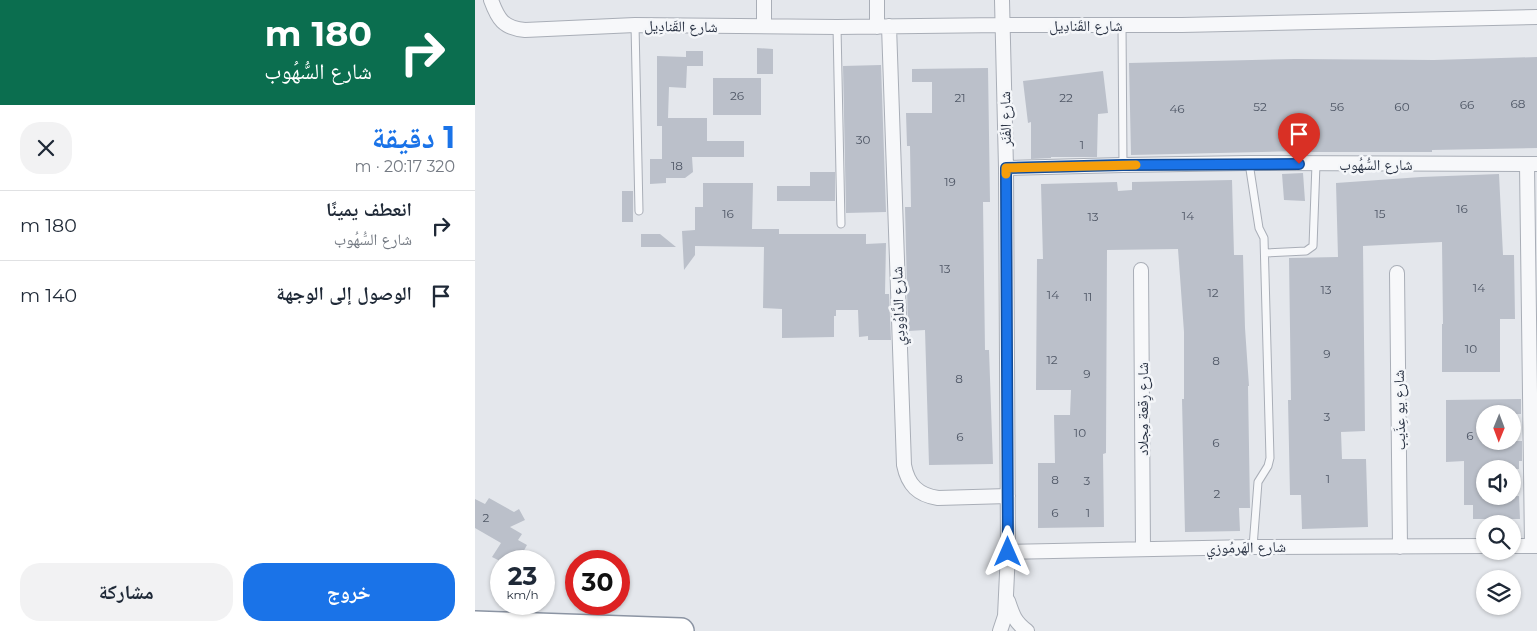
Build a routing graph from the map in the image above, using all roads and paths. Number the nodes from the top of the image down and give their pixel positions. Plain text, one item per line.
1 (491, 0) edge
2 (764, 0) edge
3 (877, 0) edge
4 (1002, 0) edge
5 (1537, 17) edge
6 (635, 25) junction
7 (1002, 25) junction
8 (1123, 25) junction
9 (764, 26) junction
10 (837, 27) junction
11 (883, 27) junction
12 (1249, 163) junction
13 (1316, 164) junction
14 (1532, 164) edge
15 (1123, 165) junction
16 (1006, 168) junction
17 (639, 211) dead end
18 (841, 224) dead end
19 (1265, 253) junction
20 (1141, 270) dead end
21 (1397, 273) dead end
22 (1008, 496) junction
23 (1400, 546) junction
24 (1476, 546) edge
25 (1521, 546) edge
26 (1534, 546) edge
27 (1253, 547) junction
28 (1143, 549) junction
29 (1008, 552) junction
30 (1007, 598) junction
31 (475, 624) edge
32 (681, 631) edge
33 (1000, 631) edge
34 (1027, 631) edge

1 - 6 street, شارع القَنادِيل
2 - 9 street
3 - 11 street, شارع الدَّاوُودِي
4 - 7 street, شارع الفَنَر
5 - 8 street, شارع القَنادِيل
6 - 9 street, شارع القَنادِيل
6 - 17 lane, شارع القَنادِيل
7 - 8 street, شارع القَنادِيل
7 - 11 street, شارع القَنادِيل
7 - 16 street, شارع الفَنَر
8 - 15 lane
9 - 10 street, شارع القَنادِيل
10 - 11 street, شارع القَنادِيل
10 - 18 lane
11 - 22 street, شارع الدَّاوُودِي
12 - 13 street, شارع السُّهُوب
12 - 15 street, شارع السُّهُوب
12 - 19 lane
13 - 14 street, شارع السُّهُوب
13 - 19 lane
14 - 26 street
15 - 16 street, شارع السُّهُوب
16 - 22 street, شارع الفَنَر
19 - 27 lane
20 - 28 street, شارع رِقعة مِجلاد
21 - 23 street, شارع يو عِذَيب
22 - 29 street, شارع الفَنَر
23 - 24 street, شارع الهَرمُوزي
23 - 27 street, شارع الهَرمُوزي
25 - 26 street
27 - 28 street, شارع الهَرمُوزي
28 - 29 street, شارع الهَرمُوزي
29 - 30 street, شارع الفَنَر
30 - 33 street, شارع الفَنَر
30 - 34 street, شارع الفَنَر
31 - 32 highway

